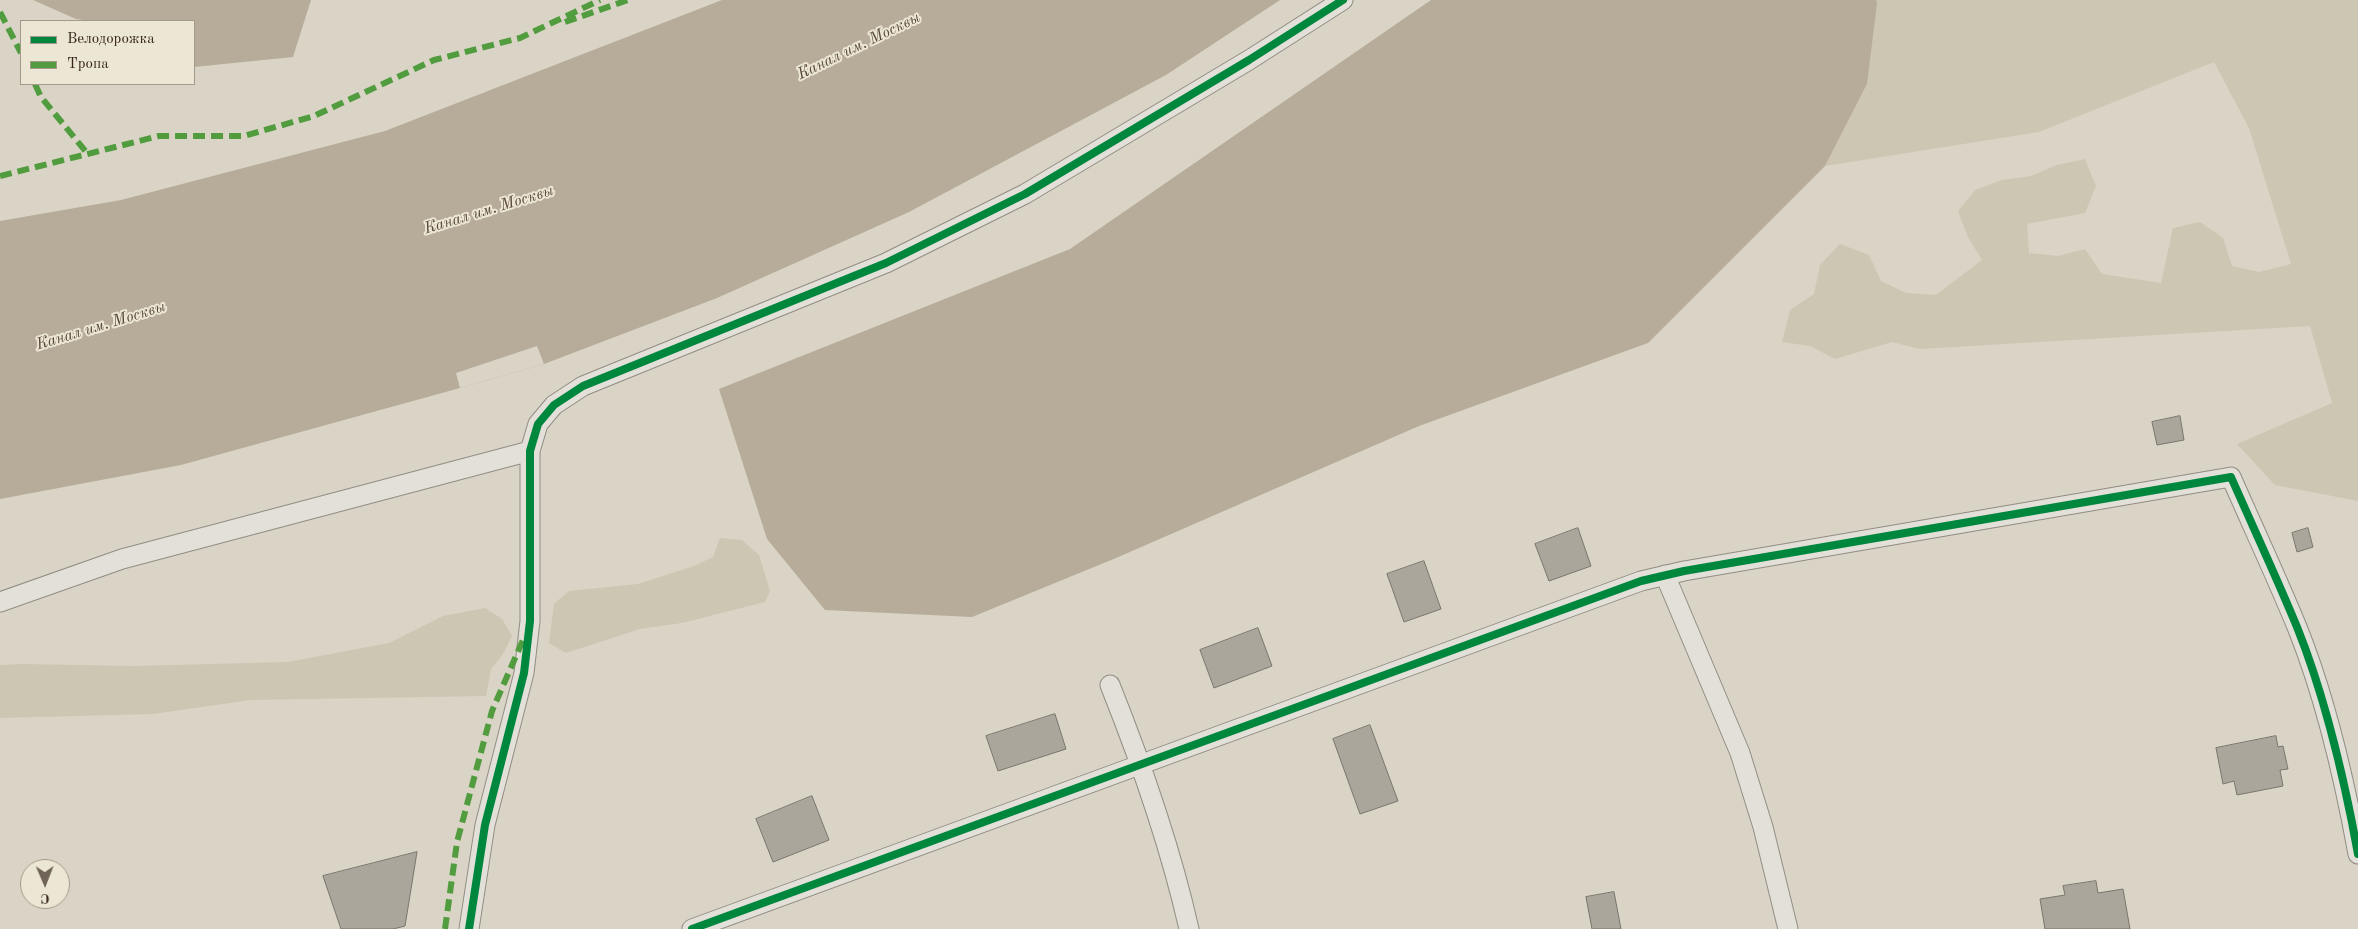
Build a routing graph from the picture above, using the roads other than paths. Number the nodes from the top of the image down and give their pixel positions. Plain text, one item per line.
1 (1344, 0) edge
2 (530, 451) junction
3 (1665, 575) junction
4 (0, 602) edge
5 (1110, 685) dead end
6 (1142, 764) junction
7 (2358, 854) edge
8 (469, 929) edge
9 (692, 929) edge
10 (1189, 929) edge
11 (1788, 929) edge

1 - 2 street
2 - 4 street
2 - 8 street
3 - 6 street
3 - 7 street
3 - 11 street
5 - 6 street
6 - 9 street
6 - 10 street

